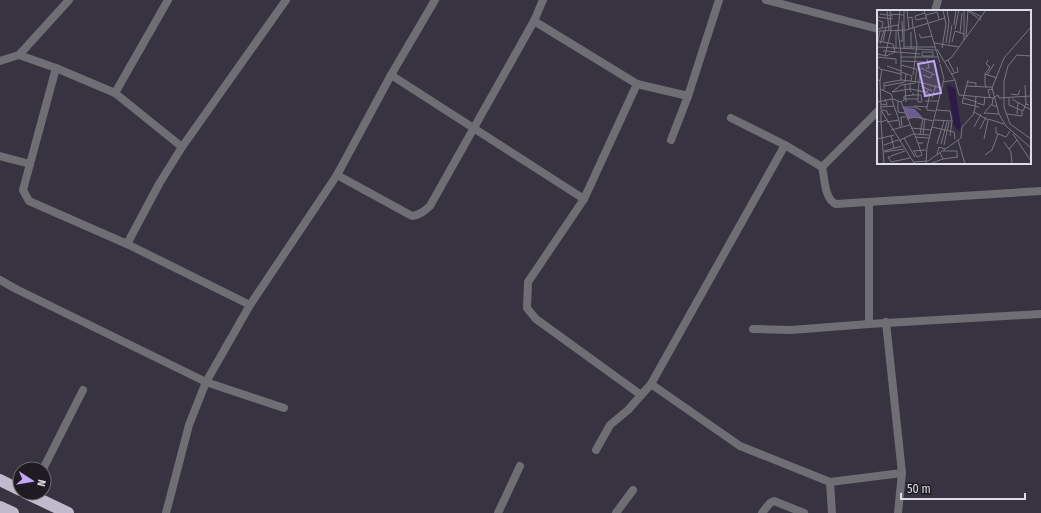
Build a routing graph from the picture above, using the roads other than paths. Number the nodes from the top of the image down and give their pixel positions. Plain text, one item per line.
1 (69, 0) edge
2 (168, 0) edge
3 (286, 0) edge
4 (435, 0) edge
5 (543, 0) edge
6 (720, 0) edge
7 (766, 0) edge
8 (938, 0) edge
9 (935, 10) edge
10 (534, 21) junction
11 (877, 29) edge
12 (19, 55) junction
13 (0, 61) edge
14 (56, 68) junction
15 (391, 75) junction
16 (637, 84) junction
17 (115, 93) junction
18 (688, 96) junction
19 (877, 112) edge
20 (731, 118) dead end
21 (474, 128) junction
22 (670, 140) dead end
23 (785, 145) junction
24 (182, 147) junction
25 (0, 156) edge
26 (30, 164) junction
27 (822, 167) junction
28 (337, 175) junction
29 (1041, 191) edge
30 (584, 198) junction
31 (869, 203) junction
32 (127, 244) junction
33 (0, 280) edge
34 (250, 305) junction
35 (1041, 314) edge
36 (886, 322) junction
37 (869, 324) junction
38 (753, 329) dead end
39 (206, 382) junction
40 (651, 384) junction
41 (84, 390) dead end
42 (641, 395) junction
43 (284, 408) dead end
44 (596, 450) dead end
45 (47, 461) edge
46 (520, 466) dead end
47 (902, 473) junction
48 (0, 480) edge
49 (830, 482) junction
50 (12, 486) edge
51 (633, 490) dead end
52 (43, 501) edge
53 (0, 507) edge
54 (13, 513) edge
55 (68, 513) edge
56 (166, 513) edge
57 (498, 513) edge
58 (616, 513) edge
59 (762, 513) edge
60 (804, 513) edge
61 (832, 513) edge
62 (898, 513) edge

1 - 12 street
2 - 17 street
3 - 24 street
4 - 15 street
5 - 10 street
6 - 18 street
7 - 11 street
8 - 9 street
10 - 16 street
10 - 21 street
12 - 13 street
12 - 14 street
14 - 17 street
14 - 26 street
15 - 21 street
15 - 28 street
16 - 18 street
16 - 30 street
17 - 24 street
18 - 22 street
19 - 27 street
20 - 23 street
21 - 28 street
21 - 30 street
23 - 27 street
23 - 40 street
24 - 32 street
25 - 26 street
26 - 32 street
27 - 31 street
28 - 34 street
29 - 31 street
30 - 42 street
31 - 37 street
32 - 34 street
33 - 39 street
34 - 39 street
35 - 36 street
36 - 37 street
36 - 47 street
37 - 38 street
39 - 43 street
39 - 56 street
40 - 42 street
40 - 49 street
41 - 45 street
42 - 44 street
46 - 57 street
47 - 49 street
47 - 62 street
48 - 50 highway
49 - 61 street
51 - 58 street
52 - 55 highway
53 - 54 highway
59 - 60 street

